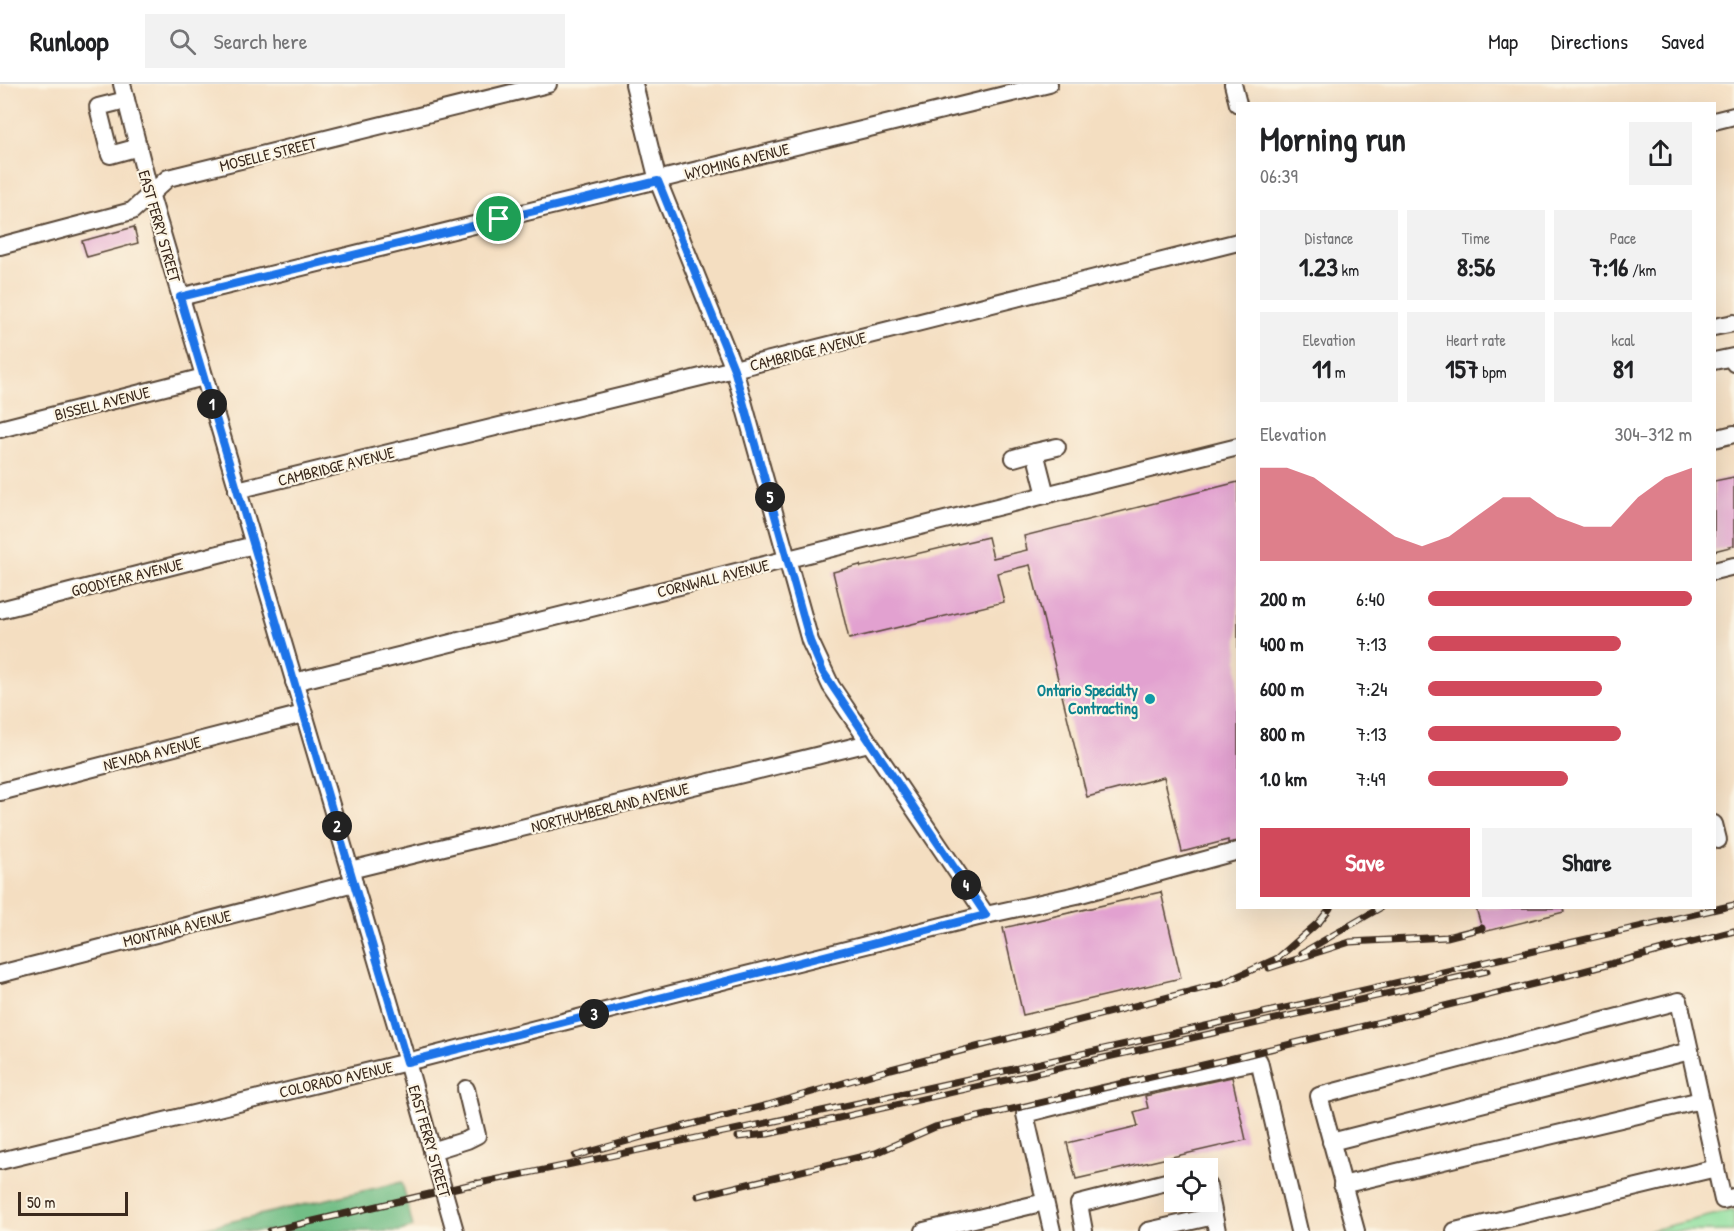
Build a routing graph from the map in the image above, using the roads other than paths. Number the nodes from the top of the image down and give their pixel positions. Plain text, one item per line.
1 (548, 84) edge
2 (634, 84) edge
3 (1049, 84) edge
4 (1233, 84) edge
5 (124, 92) edge
6 (1238, 102) edge
7 (1734, 116) edge
8 (1716, 120) edge
9 (139, 147) junction
10 (658, 181) junction
11 (150, 193) junction
12 (1236, 243) edge
13 (0, 246) edge
14 (180, 297) junction
15 (1734, 323) edge
16 (1716, 327) edge
17 (1734, 358) edge
18 (1716, 361) edge
19 (734, 369) junction
20 (204, 377) junction
21 (0, 429) edge
22 (1734, 434) edge
23 (1716, 438) edge
24 (1057, 447) dead end
25 (1236, 448) edge
26 (1035, 452) junction
27 (1014, 458) dead end
28 (237, 490) junction
29 (1047, 495) junction
30 (254, 545) junction
31 (788, 559) junction
32 (1734, 566) edge
33 (1716, 570) edge
34 (0, 610) edge
35 (294, 682) junction
36 (303, 714) junction
37 (870, 743) junction
38 (0, 792) edge
39 (1236, 852) edge
40 (352, 876) junction
41 (986, 915) junction
42 (0, 974) edge
43 (1690, 1051) junction
44 (407, 1062) junction
45 (466, 1089) dead end
46 (1701, 1100) junction
47 (1331, 1142) junction
48 (432, 1151) junction
49 (0, 1161) edge
50 (1716, 1168) junction
51 (1164, 1183) edge
52 (1342, 1185) junction
53 (1734, 1197) edge
54 (1045, 1202) junction
55 (1215, 1224) edge
56 (455, 1231) edge
57 (924, 1231) edge
58 (1052, 1231) edge
59 (1084, 1231) edge
60 (1148, 1231) edge
61 (1299, 1231) edge
62 (1356, 1231) edge
63 (1455, 1231) edge

1 - 11 street, MOSELLE STREET
2 - 10 street
3 - 10 street, WYOMING AVENUE
4 - 6 street
5 - 9 street, EAST FERRY STREET
5 - 9 street
7 - 8 street
9 - 11 street, EAST FERRY STREET
10 - 14 street, WYOMING AVENUE
10 - 19 street
11 - 13 street, MOSELLE STREET
11 - 14 street, EAST FERRY STREET
12 - 19 street, CAMBRIDGE AVENUE
14 - 20 street, EAST FERRY STREET
15 - 16 street
17 - 18 street
19 - 28 street, CAMBRIDGE AVENUE
19 - 31 street
20 - 21 street, BISSELL AVENUE
20 - 28 street, EAST FERRY STREET
22 - 23 street
24 - 26 street
25 - 29 street, CORNWALL AVENUE
26 - 27 street
26 - 29 street
28 - 30 street, EAST FERRY STREET
29 - 31 street, CORNWALL AVENUE
30 - 34 street, GOODYEAR AVENUE
30 - 35 street, EAST FERRY STREET
31 - 35 street, CORNWALL AVENUE
31 - 37 street
32 - 33 street
35 - 36 street, EAST FERRY STREET
36 - 38 street, NEVADA AVENUE
36 - 40 street, EAST FERRY STREET
37 - 40 street, NORTHUMBERLAND AVENUE
37 - 41 street
39 - 41 street, COLORADO AVENUE
40 - 42 street, MONTANA AVENUE
40 - 44 street, EAST FERRY STREET
41 - 44 street, COLORADO AVENUE
43 - 46 street
43 - 47 street
43 - 47 street
44 - 48 street, EAST FERRY STREET
44 - 49 street, COLORADO AVENUE
45 - 48 street
46 - 50 street
46 - 52 street
47 - 52 street
48 - 56 street, EAST FERRY STREET
50 - 53 street
50 - 63 street
51 - 59 street
52 - 62 street
54 - 57 street
54 - 58 street
54 - 61 street
55 - 60 street

